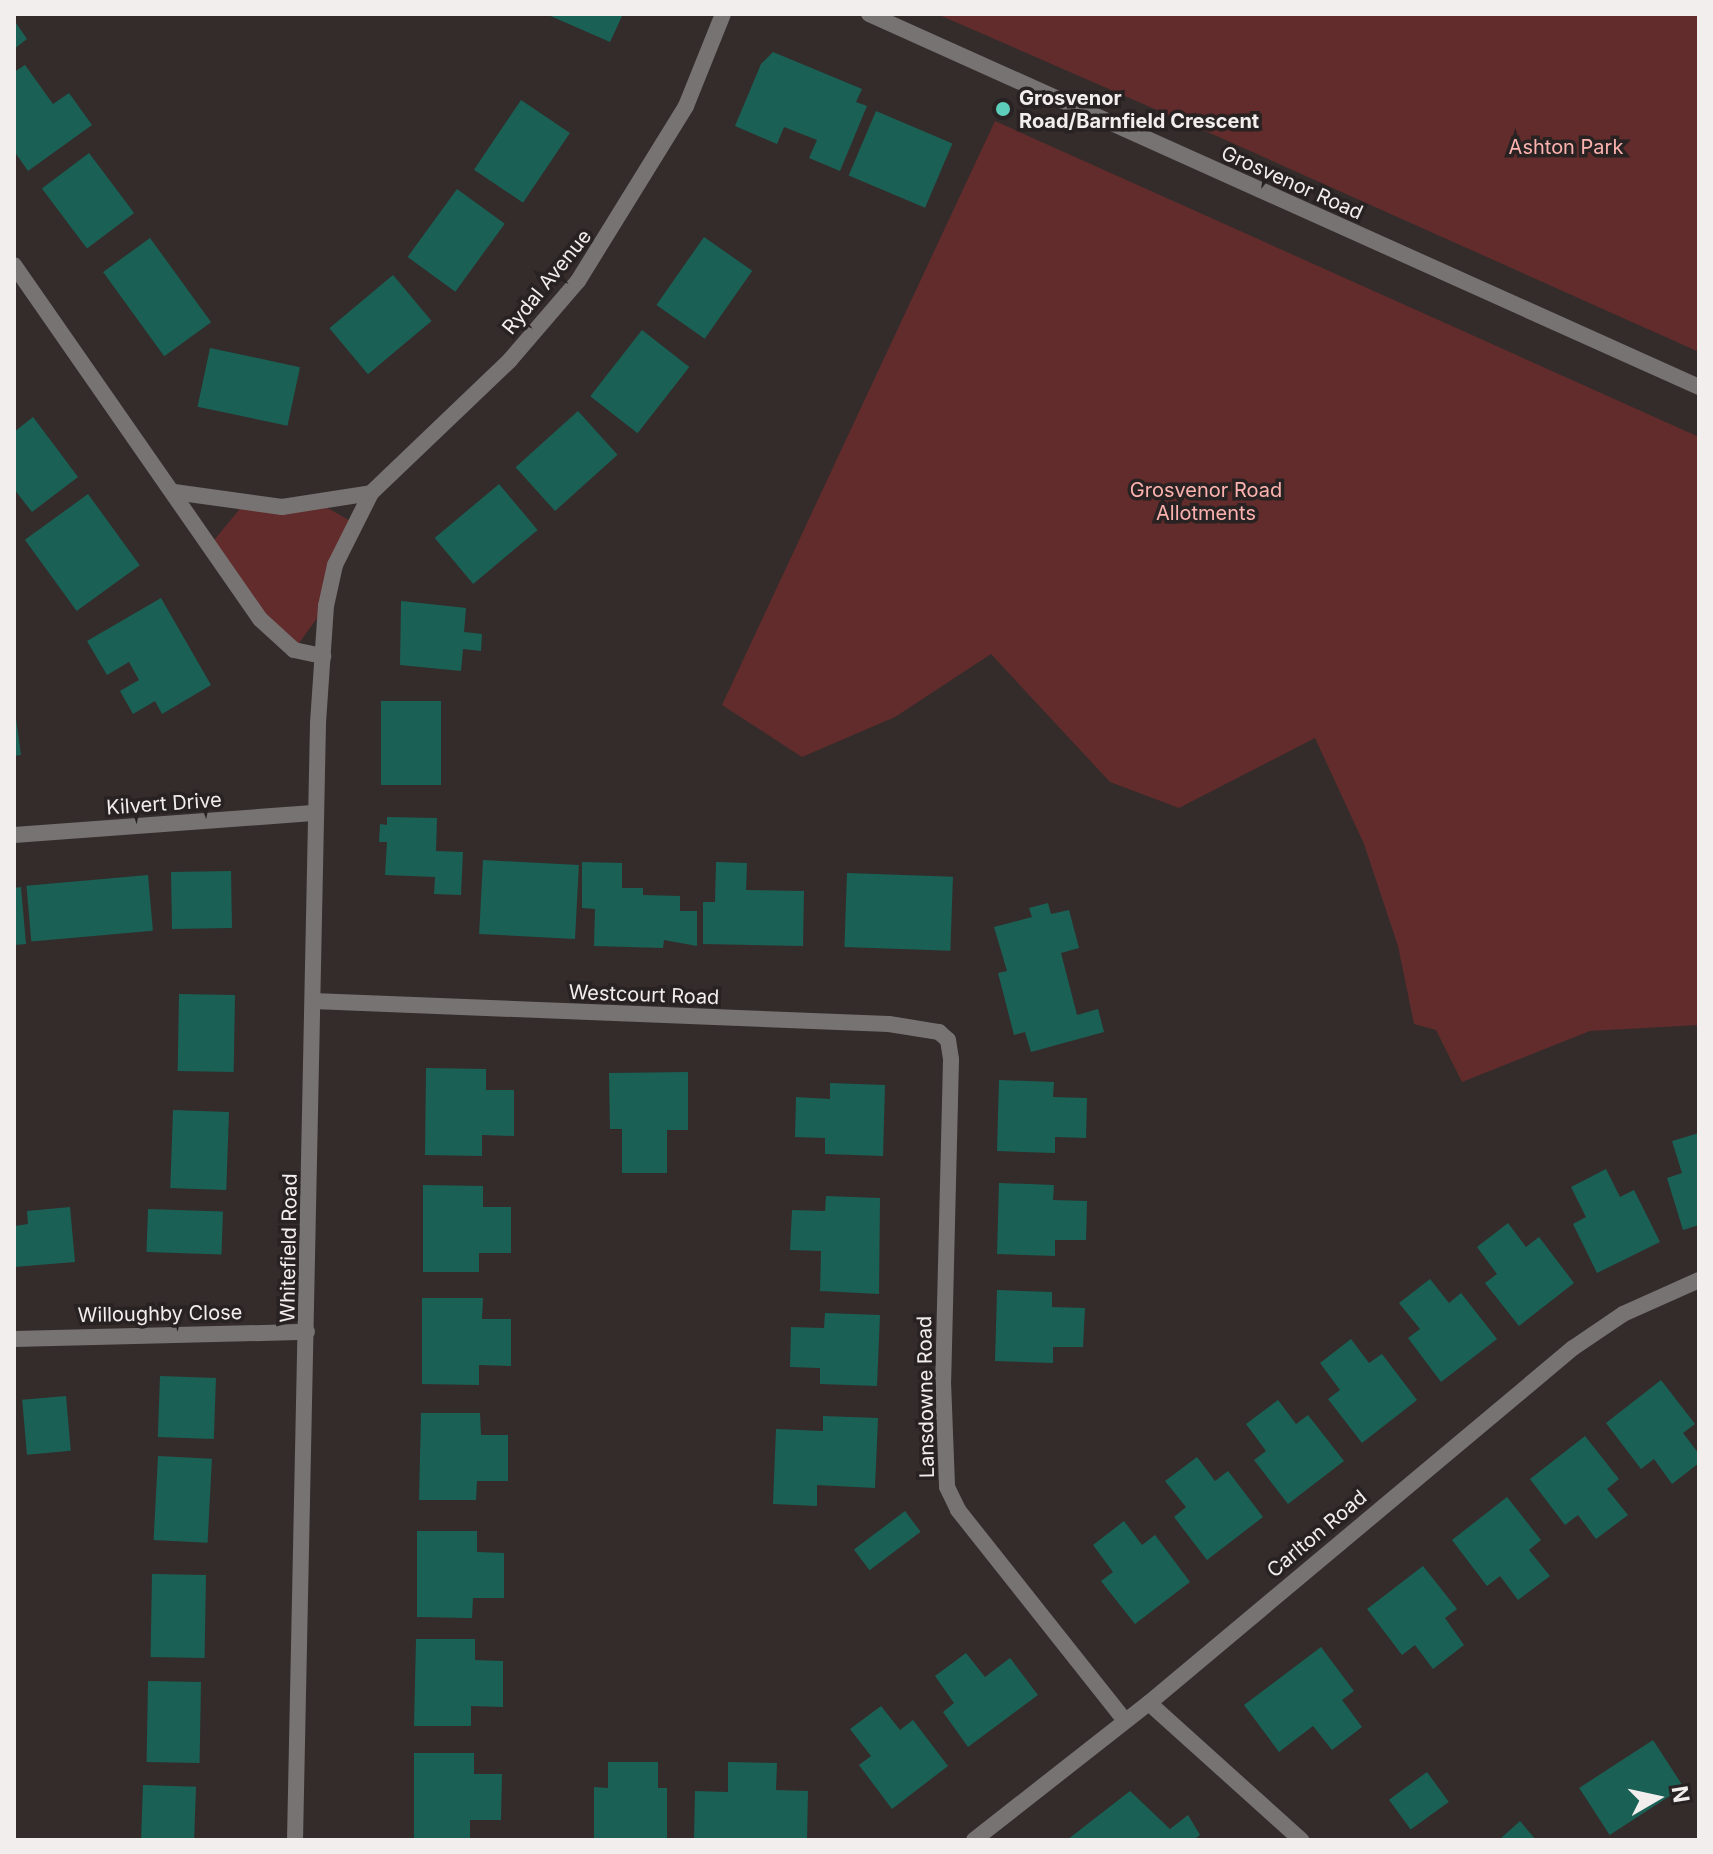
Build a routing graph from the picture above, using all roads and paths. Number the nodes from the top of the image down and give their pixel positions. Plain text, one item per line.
1 (723, 14) edge
2 (869, 14) edge
3 (14, 265) edge
4 (1699, 387) edge
5 (174, 492) junction
6 (371, 493) junction
7 (323, 656) junction
8 (316, 813) junction
9 (14, 835) edge
10 (313, 1001) junction
11 (951, 1060) joint
12 (1699, 1280) edge
13 (307, 1332) junction
14 (14, 1339) edge
15 (1149, 1703) junction
16 (1125, 1721) junction
17 (295, 1840) edge
18 (974, 1840) edge
19 (1301, 1840) edge

1 - 6 street, Rydal Avenue
2 - 4 street, Grosvenor Road
3 - 5 street
5 - 6 street
5 - 7 street
6 - 7 street, Rydal Avenue
7 - 8 street, Whitefield Road
8 - 9 street, Kilvert Drive
8 - 10 street, Whitefield Road
10 - 11 street, Westcourt Road
10 - 13 street, Whitefield Road
11 - 16 street, Lansdowne Road
12 - 15 street, Carlton Road
13 - 14 street, Willoughby Close
13 - 17 street, Whitefield Road
15 - 16 street, Carlton Road
15 - 19 street
16 - 18 street, Carlton Road

